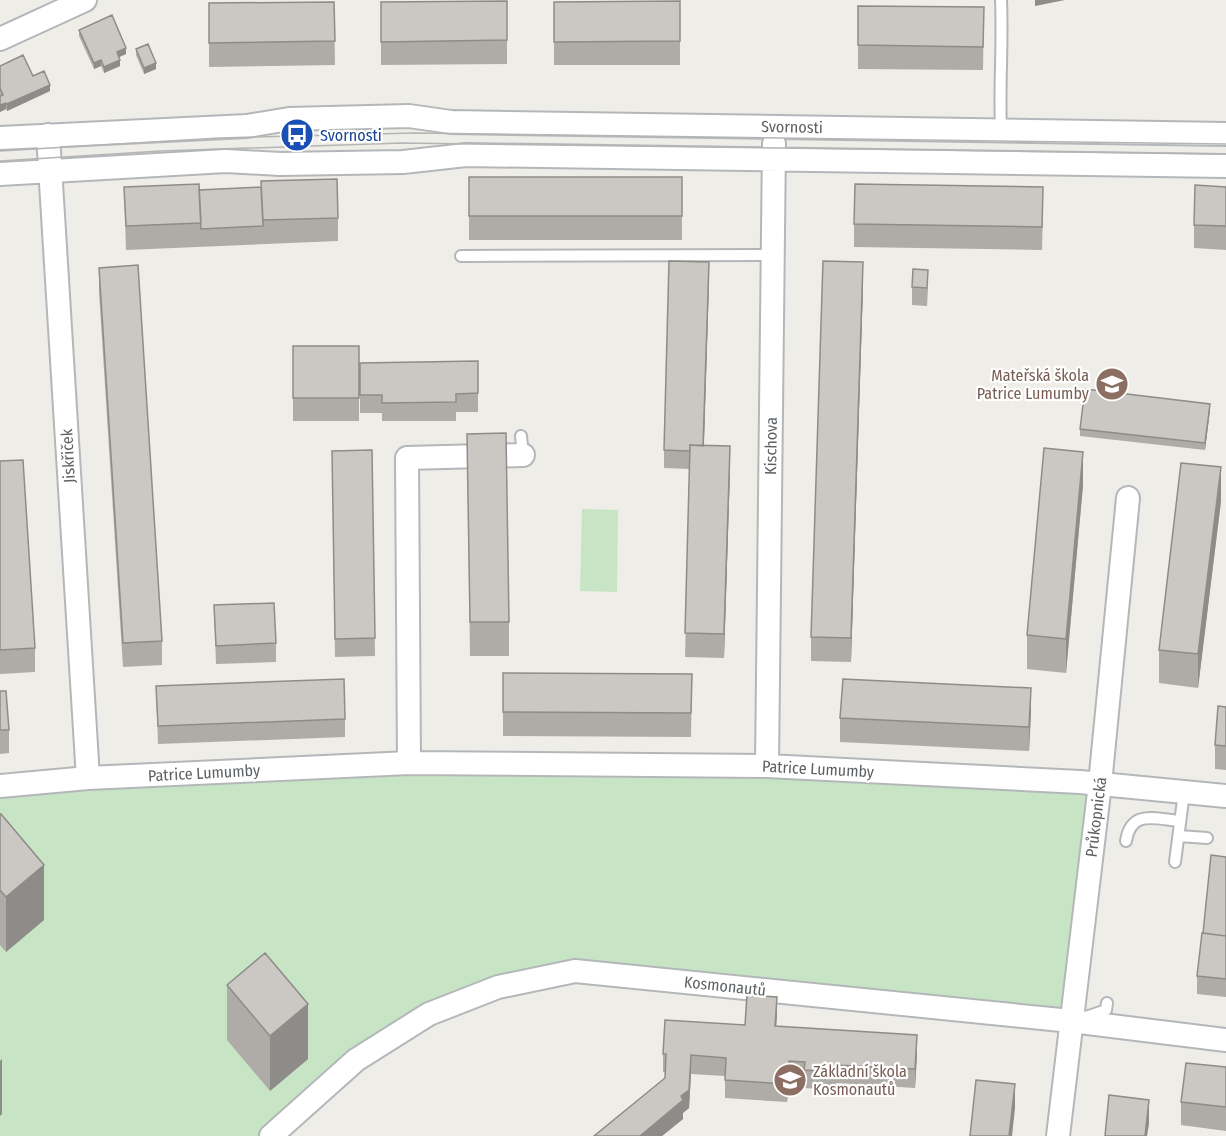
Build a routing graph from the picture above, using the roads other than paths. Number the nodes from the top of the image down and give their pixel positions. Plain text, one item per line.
1 (85, 0) edge
2 (1001, 0) edge
3 (0, 39) edge
4 (774, 126) junction
5 (1001, 130) junction
6 (1226, 134) edge
7 (48, 135) junction
8 (0, 138) edge
9 (774, 159) junction
10 (1226, 166) edge
11 (50, 171) junction
12 (0, 174) edge
13 (773, 255) junction
14 (461, 256) dead end
15 (522, 446) dead end
16 (1128, 498) dead end
17 (409, 763) junction
18 (767, 766) junction
19 (88, 778) junction
20 (1100, 784) junction
21 (0, 786) edge
22 (1184, 792) junction
23 (1226, 796) edge
24 (1180, 821) junction
25 (1179, 836) junction
26 (1207, 838) dead end
27 (1126, 841) dead end
28 (1175, 862) dead end
29 (1107, 1003) dead end
30 (1071, 1022) junction
31 (1226, 1040) edge
32 (270, 1136) edge
33 (1058, 1136) edge

1 - 3 street
2 - 5 lane
4 - 5 street, Svornosti
4 - 7 street, Svornosti
4 - 9 street, Kischova
5 - 6 street, Svornosti
7 - 8 street, Svornosti
7 - 11 street, Jiskřiček
9 - 10 street, Svornosti
9 - 11 street, Svornosti
9 - 13 street, Kischova
11 - 12 street, Svornosti
11 - 19 street, Jiskřiček
13 - 14 lane
13 - 18 street, Kischova
15 - 17 street
16 - 20 street, Průkopnická
17 - 18 street, Patrice Lumumby
17 - 19 street, Patrice Lumumby
18 - 20 street, Patrice Lumumby
19 - 21 street, Patrice Lumumby
20 - 22 street, Patrice Lumumby
20 - 30 street, Průkopnická
22 - 23 street, Patrice Lumumby
22 - 24 lane
24 - 25 lane
24 - 27 lane
25 - 26 lane
25 - 28 lane
29 - 30 lane
30 - 31 street, Kosmonautů
30 - 32 street, Kosmonautů
30 - 33 street, Průkopnická

